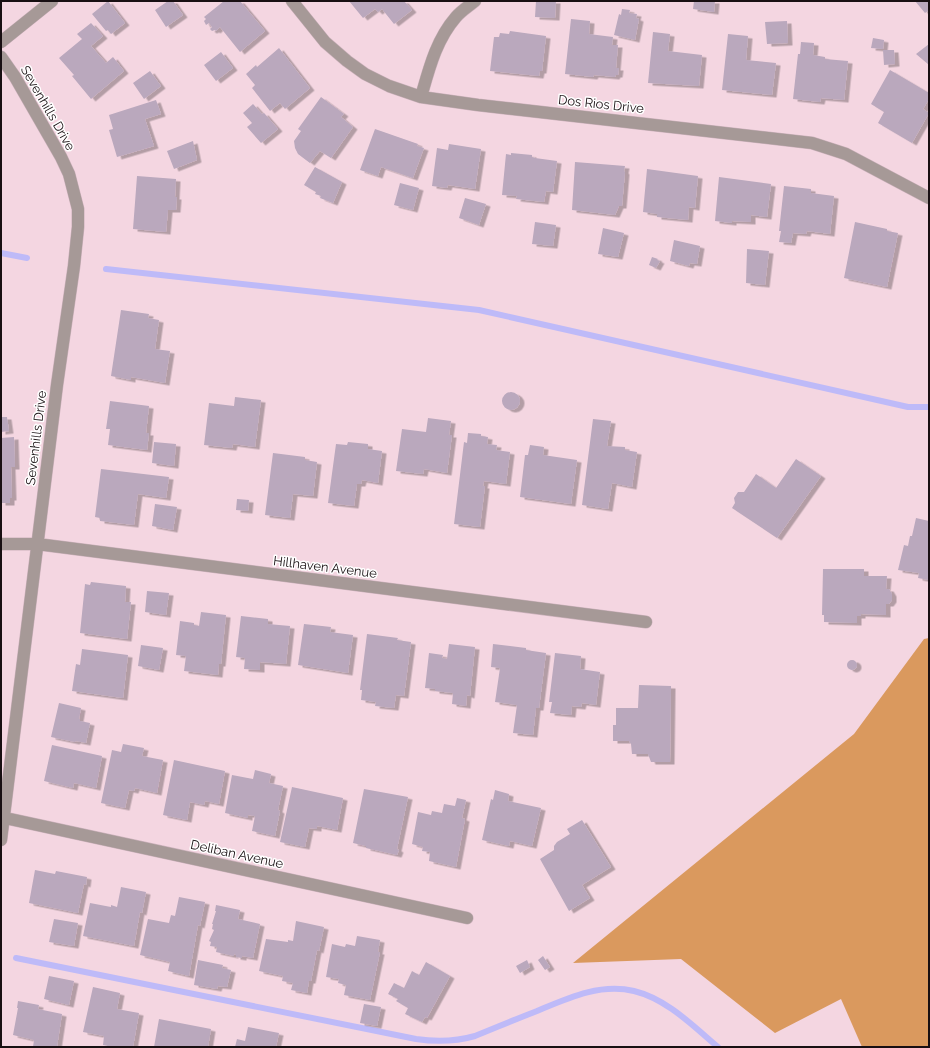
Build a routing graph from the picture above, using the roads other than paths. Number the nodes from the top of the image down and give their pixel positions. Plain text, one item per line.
1 (52, 1) edge
2 (292, 1) edge
3 (475, 1) edge
4 (1, 42) edge
5 (1, 57) edge
6 (421, 97) junction
7 (929, 198) edge
8 (1, 544) edge
9 (37, 544) junction
10 (646, 622) dead end
11 (3, 818) edge
12 (1, 840) edge
13 (467, 918) dead end

1 - 4 street
2 - 6 street, Dos Rios Drive
3 - 6 street
5 - 9 street, Sevenhills Drive
6 - 7 street, Dos Rios Drive
8 - 9 street, Hillhaven Avenue
9 - 10 street, Hillhaven Avenue
9 - 11 street, Sevenhills Drive
11 - 12 street, Sevenhills Drive
11 - 13 street, Deliban Avenue

